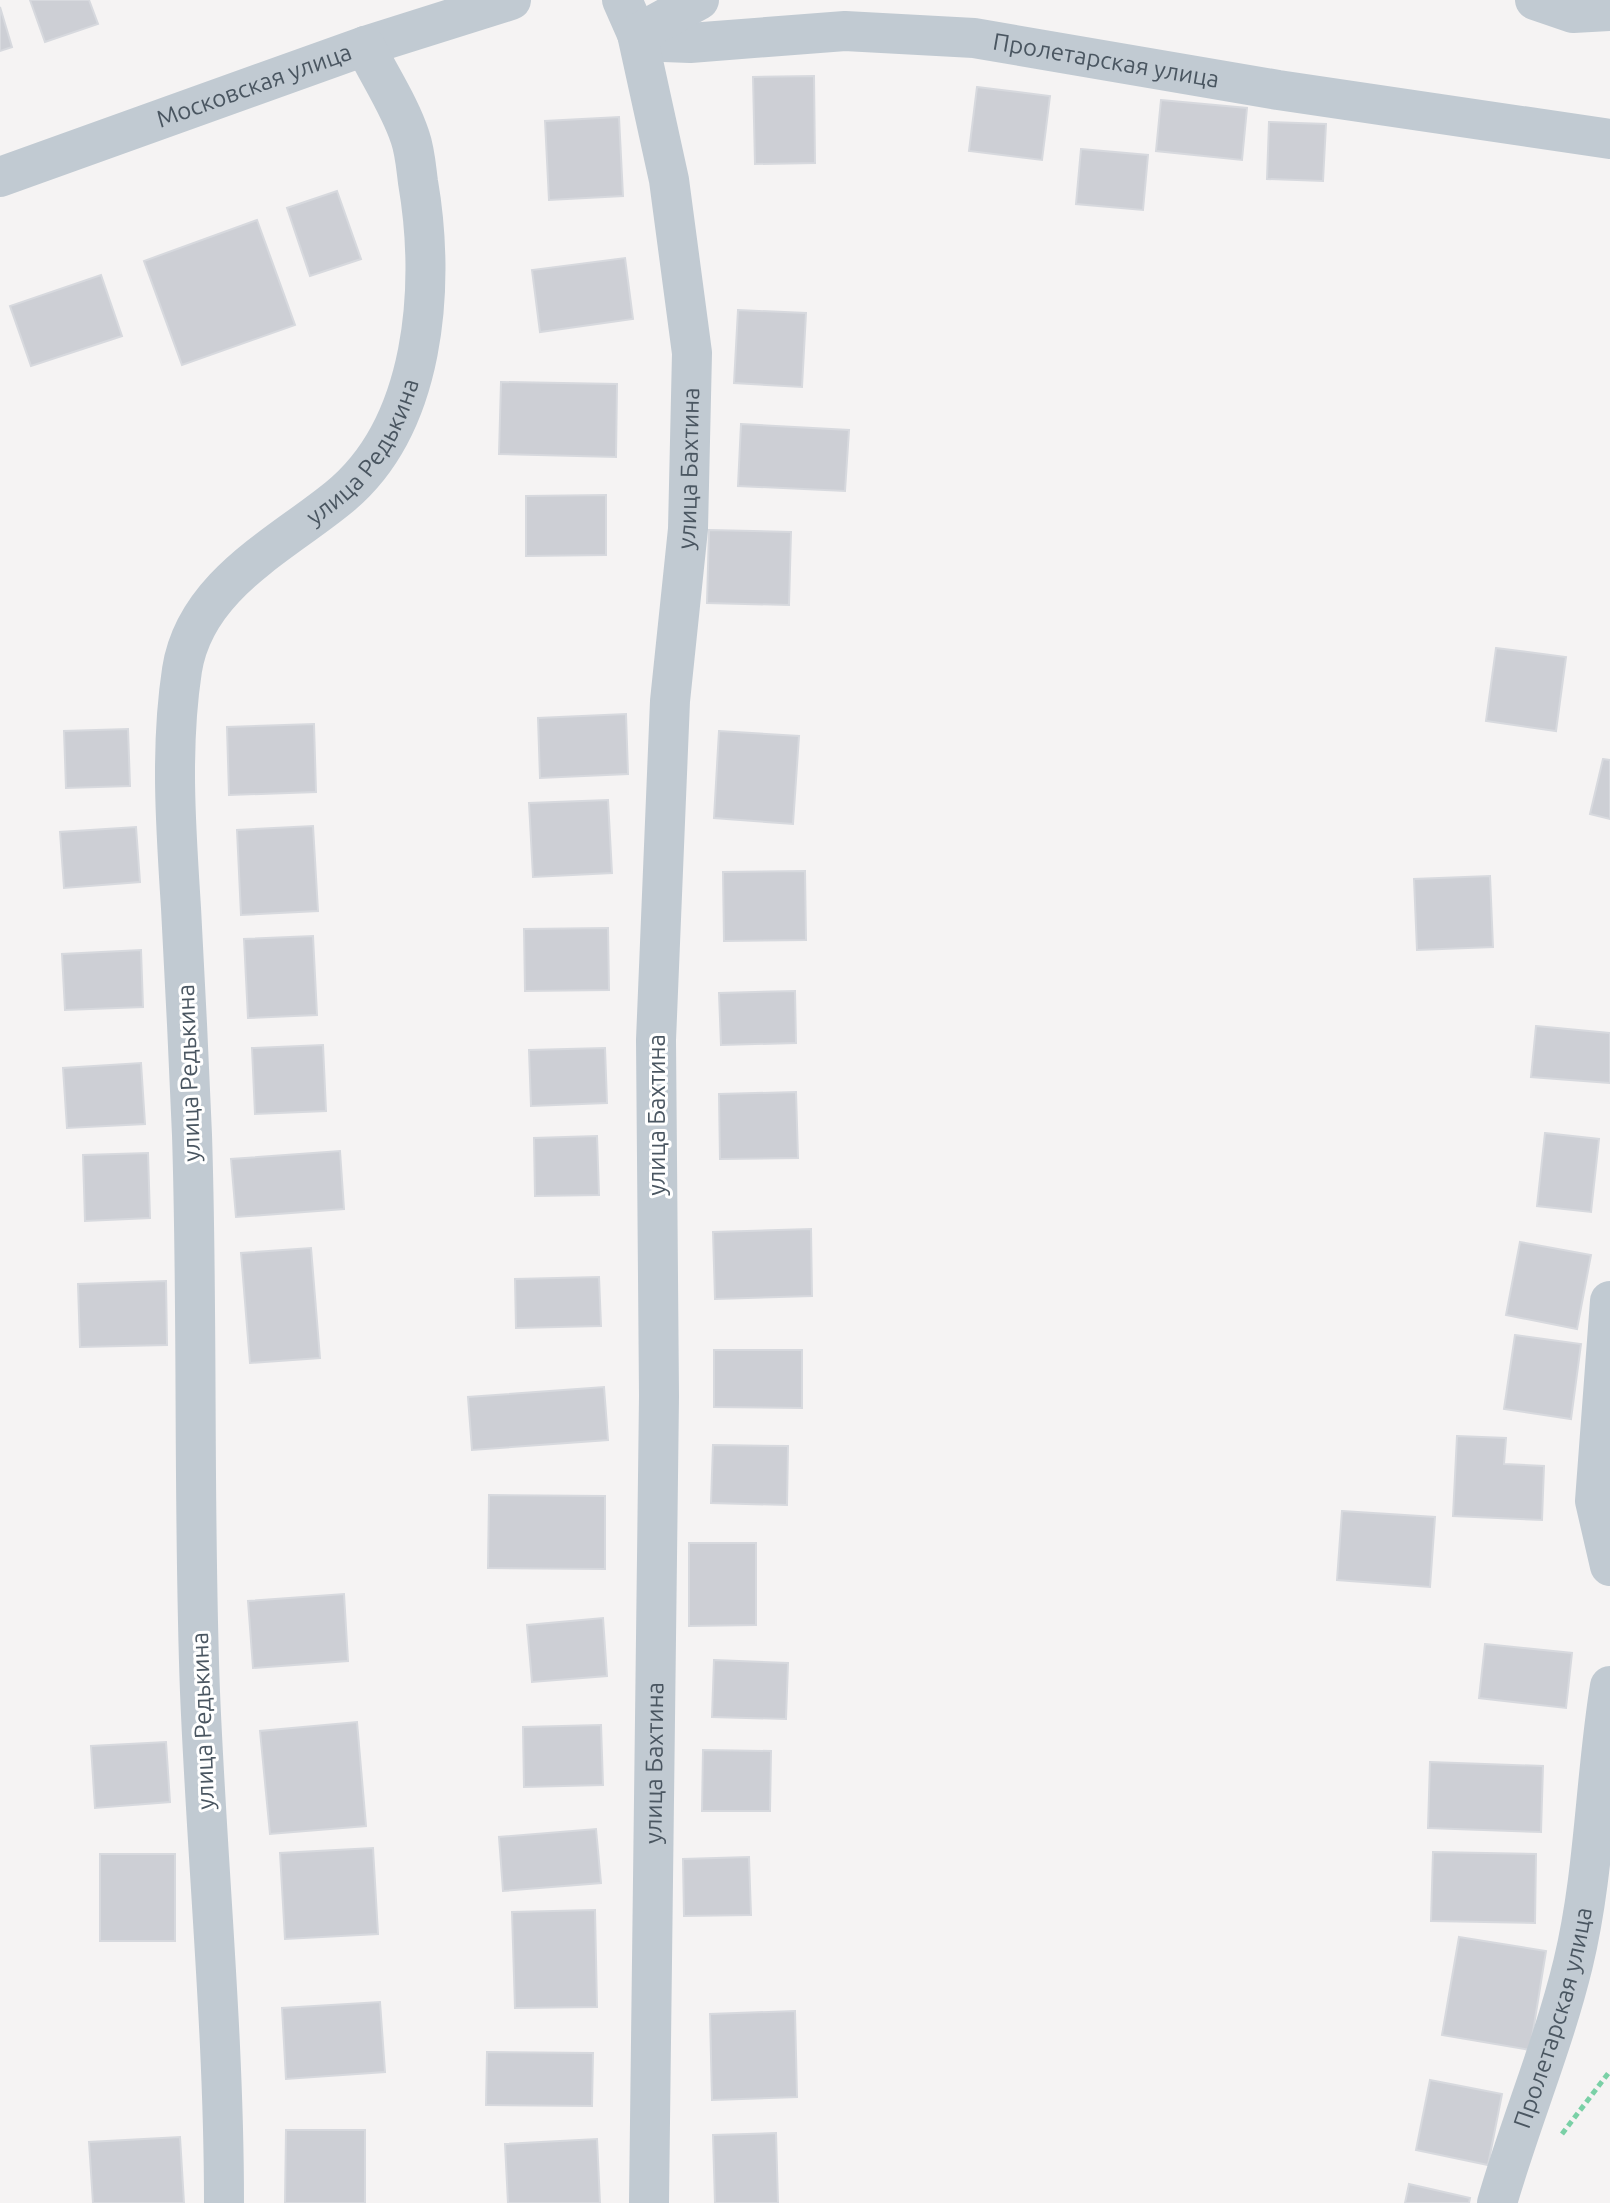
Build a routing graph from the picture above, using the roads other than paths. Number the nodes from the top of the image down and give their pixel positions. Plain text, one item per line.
1 (511, 0) edge
2 (699, 0) edge
3 (1535, 0) edge
4 (1610, 11) edge
5 (630, 17) edge
6 (365, 46) junction
7 (1610, 139) edge
8 (0, 177) edge
9 (1610, 1301) edge
10 (1610, 1566) edge
11 (1610, 1686) edge
12 (224, 2203) edge
13 (649, 2203) edge
14 (1497, 2203) edge

1 - 6 street, Московская улица
2 - 5 street
3 - 4 street
5 - 7 street, Пролетарская улица
5 - 13 street, улица Бахтина
6 - 8 street, Московская улица
6 - 12 street, улица Редькина
9 - 10 street
11 - 14 street, Пролетарская улица

